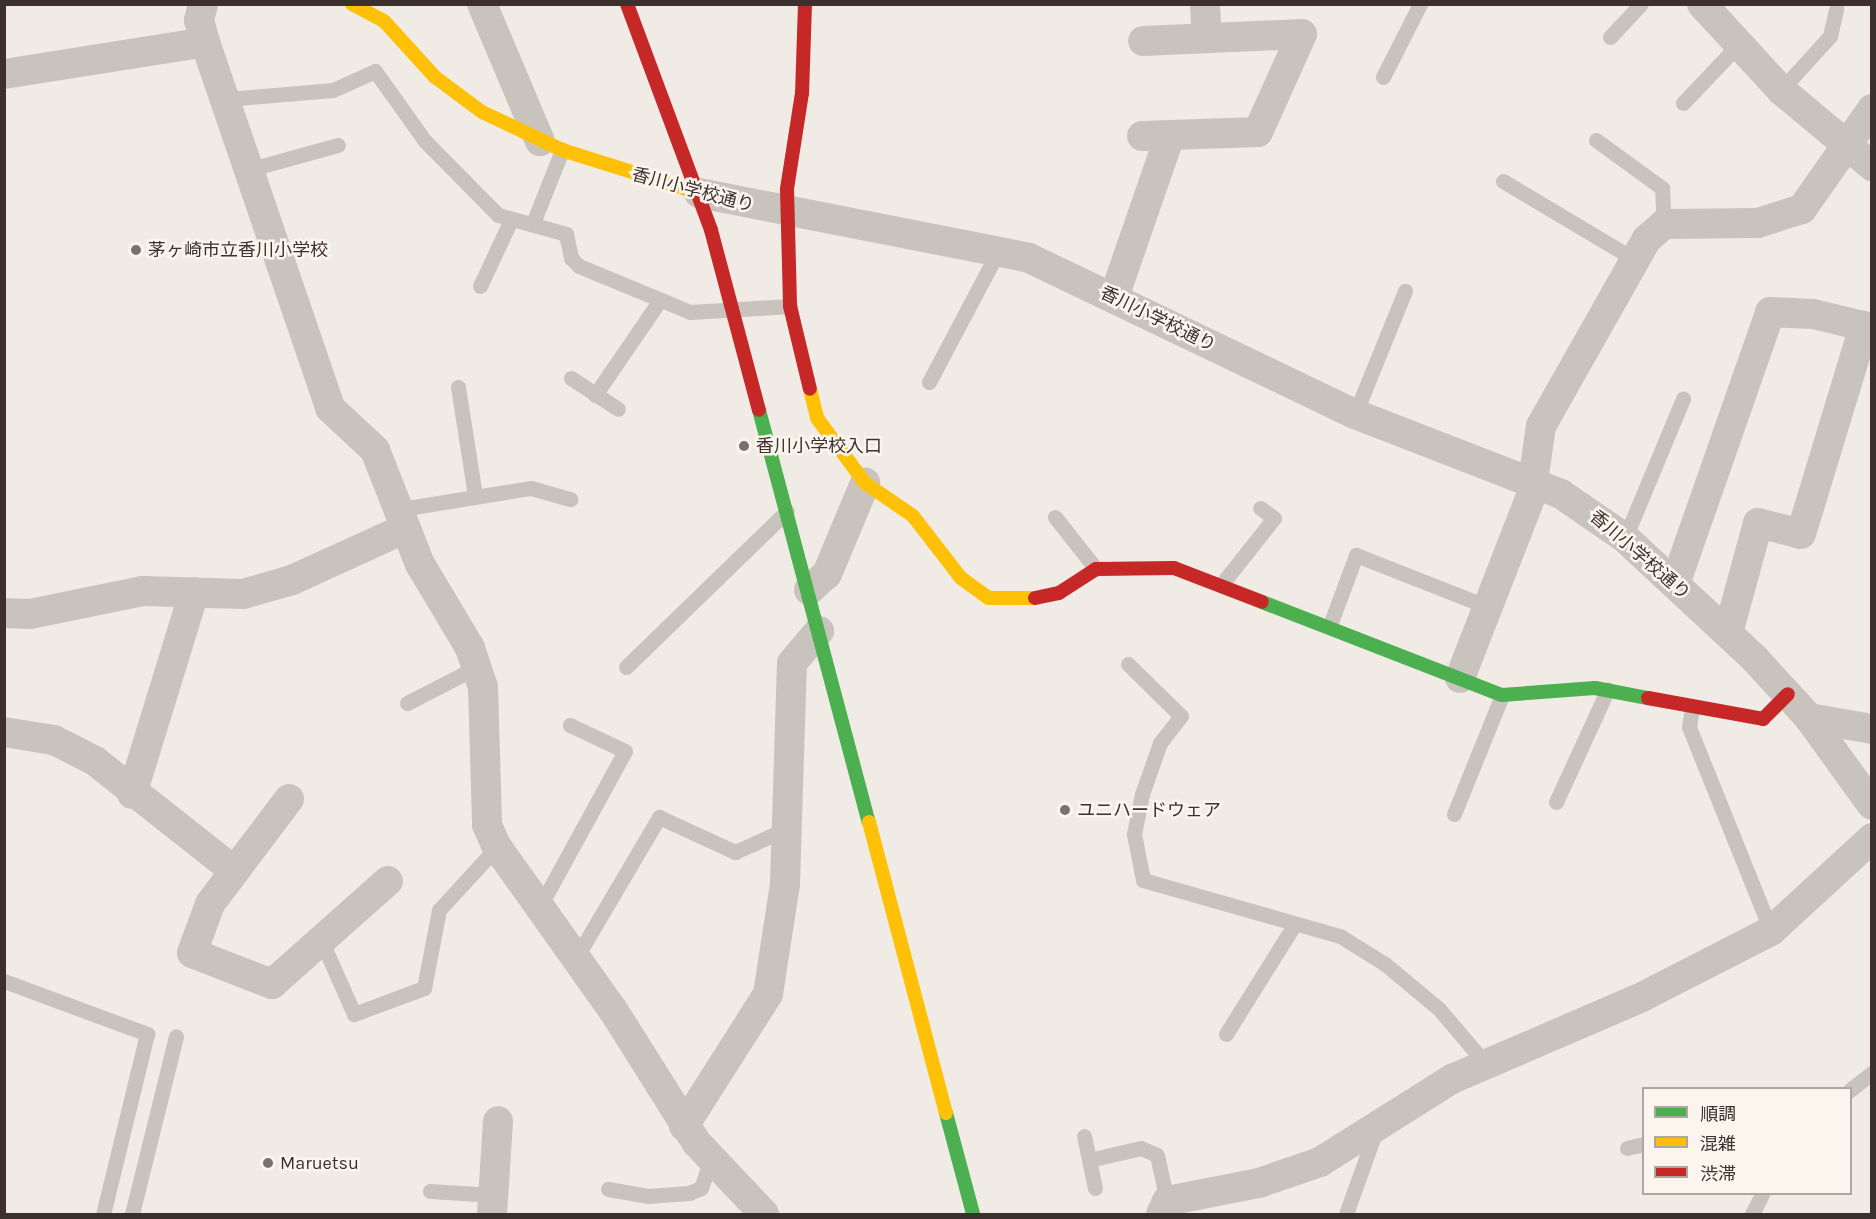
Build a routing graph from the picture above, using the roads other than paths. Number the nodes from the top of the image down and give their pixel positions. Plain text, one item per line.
1 (203, 4) edge
2 (482, 4) edge
3 (627, 4) edge
4 (805, 4) edge
5 (1205, 4) edge
6 (1420, 4) edge
7 (1641, 4) edge
8 (1702, 4) edge
9 (360, 6) edge
10 (1836, 9) dead end
11 (1610, 37) dead end
12 (1207, 38) junction
13 (1143, 41) dead end
14 (205, 42) junction
15 (1739, 45) junction
16 (4, 74) edge
17 (1383, 77) dead end
18 (1781, 90) junction
19 (227, 99) junction
20 (1683, 103) dead end
21 (1872, 109) edge
22 (1596, 140) dead end
23 (338, 145) dead end
24 (551, 146) junction
25 (1844, 147) junction
26 (1872, 166) edge
27 (251, 169) junction
28 (1503, 181) dead end
29 (699, 194) junction
30 (787, 214) junction
31 (510, 222) junction
32 (533, 223) junction
33 (1664, 224) junction
34 (999, 249) junction
35 (1634, 259) junction
36 (480, 286) dead end
37 (1406, 291) dead end
38 (1114, 297) junction
39 (660, 300) junction
40 (790, 306) junction
41 (733, 308) junction
42 (1868, 327) edge
43 (571, 378) dead end
44 (929, 382) dead end
45 (458, 387) dead end
46 (596, 395) junction
47 (1683, 399) dead end
48 (618, 409) dead end
49 (1355, 414) junction
50 (1531, 478) junction
51 (865, 483) junction
52 (475, 496) junction
53 (570, 499) dead end
54 (1260, 508) dead end
55 (787, 511) junction
56 (1055, 517) dead end
57 (403, 518) junction
58 (1625, 538) junction
59 (1096, 569) junction
60 (1676, 584) junction
61 (1221, 585) junction
62 (809, 590) junction
63 (194, 592) junction
64 (1488, 607) junction
65 (4, 613) edge
66 (1330, 625) junction
67 (819, 632) junction
68 (1728, 633) junction
69 (1128, 664) dead end
70 (477, 667) junction
71 (626, 667) dead end
72 (1460, 678) junction
73 (1608, 689) junction
74 (1788, 694) junction
75 (1502, 695) junction
76 (407, 703) dead end
77 (1692, 708) junction
78 (1809, 718) junction
79 (570, 725) dead end
80 (1872, 729) edge
81 (4, 732) edge
82 (132, 794) junction
83 (289, 799) dead end
84 (1556, 802) dead end
85 (1872, 805) edge
86 (1454, 814) dead end
87 (784, 830) junction
88 (1872, 838) edge
89 (497, 847) junction
90 (233, 870) junction
91 (388, 881) dead end
92 (538, 910) junction
93 (1294, 925) junction
94 (1771, 932) junction
95 (322, 942) junction
96 (576, 958) junction
97 (4, 981) edge
98 (1226, 1034) dead end
99 (176, 1036) dead end
100 (1485, 1063) junction
101 (1872, 1073) edge
102 (1852, 1089) edge
103 (498, 1120) dead end
104 (1378, 1123) junction
105 (684, 1126) junction
106 (1084, 1136) dead end
107 (1642, 1144) edge
108 (1627, 1148) dead end
109 (711, 1159) junction
110 (1089, 1160) junction
111 (1095, 1188) dead end
112 (608, 1189) dead end
113 (430, 1191) dead end
114 (1762, 1195) edge
115 (492, 1205) edge
116 (1164, 1208) edge
117 (103, 1215) edge
118 (132, 1215) edge
119 (764, 1215) edge
120 (973, 1215) edge
121 (1346, 1215) edge
122 (1752, 1215) edge

1 - 14 street
2 - 24 street
3 - 29 street
4 - 30 street
5 - 12 street
6 - 17 lane
7 - 11 lane
8 - 15 street
9 - 24 street, 香川小学校通り
10 - 18 lane
12 - 13 street
12 - 38 street
14 - 16 street
14 - 19 street
15 - 18 street
15 - 20 lane
18 - 25 street
19 - 27 street
19 - 31 lane
21 - 25 street
22 - 33 lane
23 - 27 lane
24 - 29 street, 香川小学校通り
24 - 32 lane
25 - 26 street
25 - 33 street
27 - 57 street
28 - 35 lane
29 - 30 street, 香川小学校通り
29 - 41 street
30 - 34 street, 香川小学校通り
30 - 40 street
31 - 32 lane
31 - 36 lane
32 - 39 lane
33 - 35 street
34 - 38 street, 香川小学校通り
34 - 44 lane
35 - 50 street
37 - 49 lane
38 - 49 street, 香川小学校通り
39 - 41 lane
39 - 46 lane
40 - 41 lane
40 - 51 street
41 - 55 street
42 - 60 street
42 - 68 street
43 - 46 lane
45 - 52 lane
46 - 48 lane
47 - 58 lane
49 - 50 street, 香川小学校通り
50 - 58 street, 香川小学校通り
50 - 64 street
51 - 59 street
51 - 62 street
52 - 53 lane
52 - 57 lane
54 - 61 lane
55 - 62 street
55 - 71 lane
56 - 59 lane
57 - 63 street
57 - 70 street
58 - 60 street, 香川小学校通り
59 - 61 street
60 - 68 street, 香川小学校通り
61 - 66 street
62 - 67 street
63 - 65 street
63 - 82 street
64 - 66 lane
64 - 72 street
66 - 72 street
67 - 87 street
67 - 120 street
68 - 74 street, 香川小学校通り
69 - 93 lane
70 - 76 lane
70 - 89 street
72 - 75 street
73 - 75 street
73 - 77 street
73 - 84 lane
74 - 77 street
74 - 78 street, 香川小学校通り
75 - 86 lane
77 - 94 lane
78 - 80 street
78 - 85 street, 香川小学校通り
79 - 92 lane
81 - 82 street
82 - 90 street
83 - 90 street
87 - 96 lane
87 - 105 street
88 - 94 street
89 - 92 street
89 - 95 lane
90 - 95 street
91 - 95 street
92 - 96 street
93 - 98 lane
93 - 100 lane
94 - 100 street
96 - 105 street
97 - 117 lane
99 - 118 lane
100 - 104 street
101 - 102 lane
103 - 115 street
104 - 116 street
104 - 121 lane
105 - 109 street
106 - 110 lane
107 - 108 lane
109 - 112 lane
109 - 119 street
110 - 111 lane
110 - 116 lane
113 - 115 lane
114 - 122 lane

